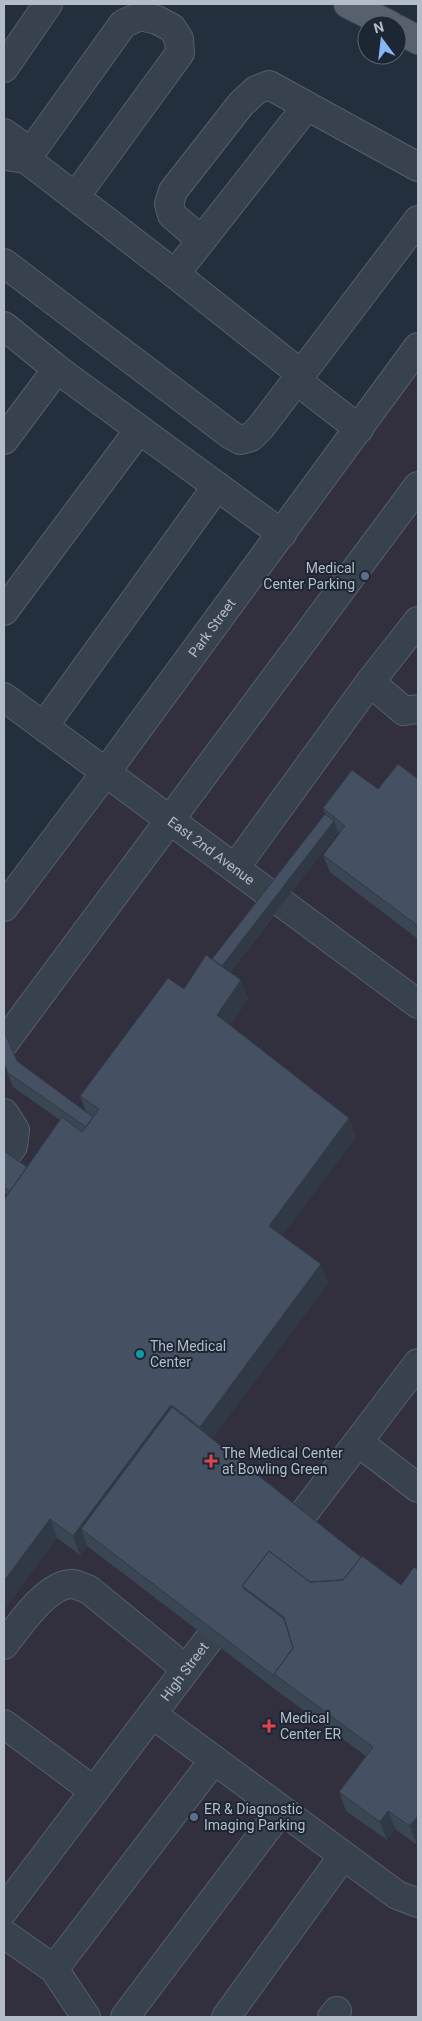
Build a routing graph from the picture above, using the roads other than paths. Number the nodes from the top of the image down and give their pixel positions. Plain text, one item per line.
1 (48, 4) edge
2 (348, 4) edge
3 (370, 15) edge
4 (4, 68) edge
5 (307, 106) junction
6 (4, 133) edge
7 (15, 158) edge
8 (418, 167) edge
9 (75, 198) junction
10 (418, 220) edge
11 (201, 240) junction
12 (4, 263) edge
13 (175, 274) junction
14 (4, 326) edge
15 (418, 347) edge
16 (58, 369) junction
17 (302, 374) junction
18 (365, 422) junction
19 (139, 430) junction
20 (4, 440) edge
21 (217, 486) junction
22 (418, 486) edge
23 (282, 534) junction
24 (4, 611) edge
25 (418, 621) edge
26 (370, 682) junction
27 (4, 697) edge
28 (418, 709) edge
29 (44, 726) junction
30 (106, 772) junction
31 (170, 820) junction
32 (235, 868) junction
33 (4, 907) edge
34 (418, 1004) edge
35 (4, 1043) edge
36 (4, 1113) edge
37 (4, 1158) edge
38 (418, 1363) edge
39 (358, 1442) junction
40 (418, 1488) edge
41 (269, 1560) edge
42 (245, 1591) edge
43 (4, 1644) edge
44 (186, 1669) junction
45 (152, 1714) junction
46 (4, 1724) edge
47 (214, 1760) junction
48 (94, 1791) junction
49 (282, 1810) junction
50 (343, 1856) junction
51 (418, 1903) edge
52 (4, 1910) edge
53 (4, 1934) edge
54 (54, 1969) junction
55 (86, 2017) edge
56 (125, 2017) edge
57 (226, 2017) edge

1 - 4 street
2 - 3 main road
5 - 8 street
5 - 11 street
5 - 11 street
6 - 7 street
7 - 9 street
7 - 9 street
9 - 13 street
10 - 17 street
11 - 13 street
12 - 17 street
13 - 17 street
14 - 16 street
15 - 18 street, Park Street
16 - 19 street
16 - 20 street
17 - 18 street
18 - 23 street, Park Street
19 - 21 street
19 - 24 street
21 - 23 street
21 - 29 street
22 - 31 street
23 - 30 street, Park Street
25 - 26 street
26 - 28 street
26 - 32 street
27 - 29 street, East 2nd Avenue
29 - 30 street, East 2nd Avenue
30 - 31 street, East 2nd Avenue
30 - 33 street, Park Street
31 - 32 street, East 2nd Avenue
31 - 35 street
32 - 34 street, East 2nd Avenue
36 - 37 street
38 - 39 street
39 - 40 street
39 - 41 street
42 - 44 street, High Street
43 - 44 street
44 - 45 street, High Street
45 - 47 street
45 - 48 street, High Street
46 - 48 street
47 - 49 street
47 - 54 street
48 - 52 street, High Street
49 - 50 street
49 - 56 street
50 - 51 street
50 - 57 street
53 - 54 street
54 - 55 street

